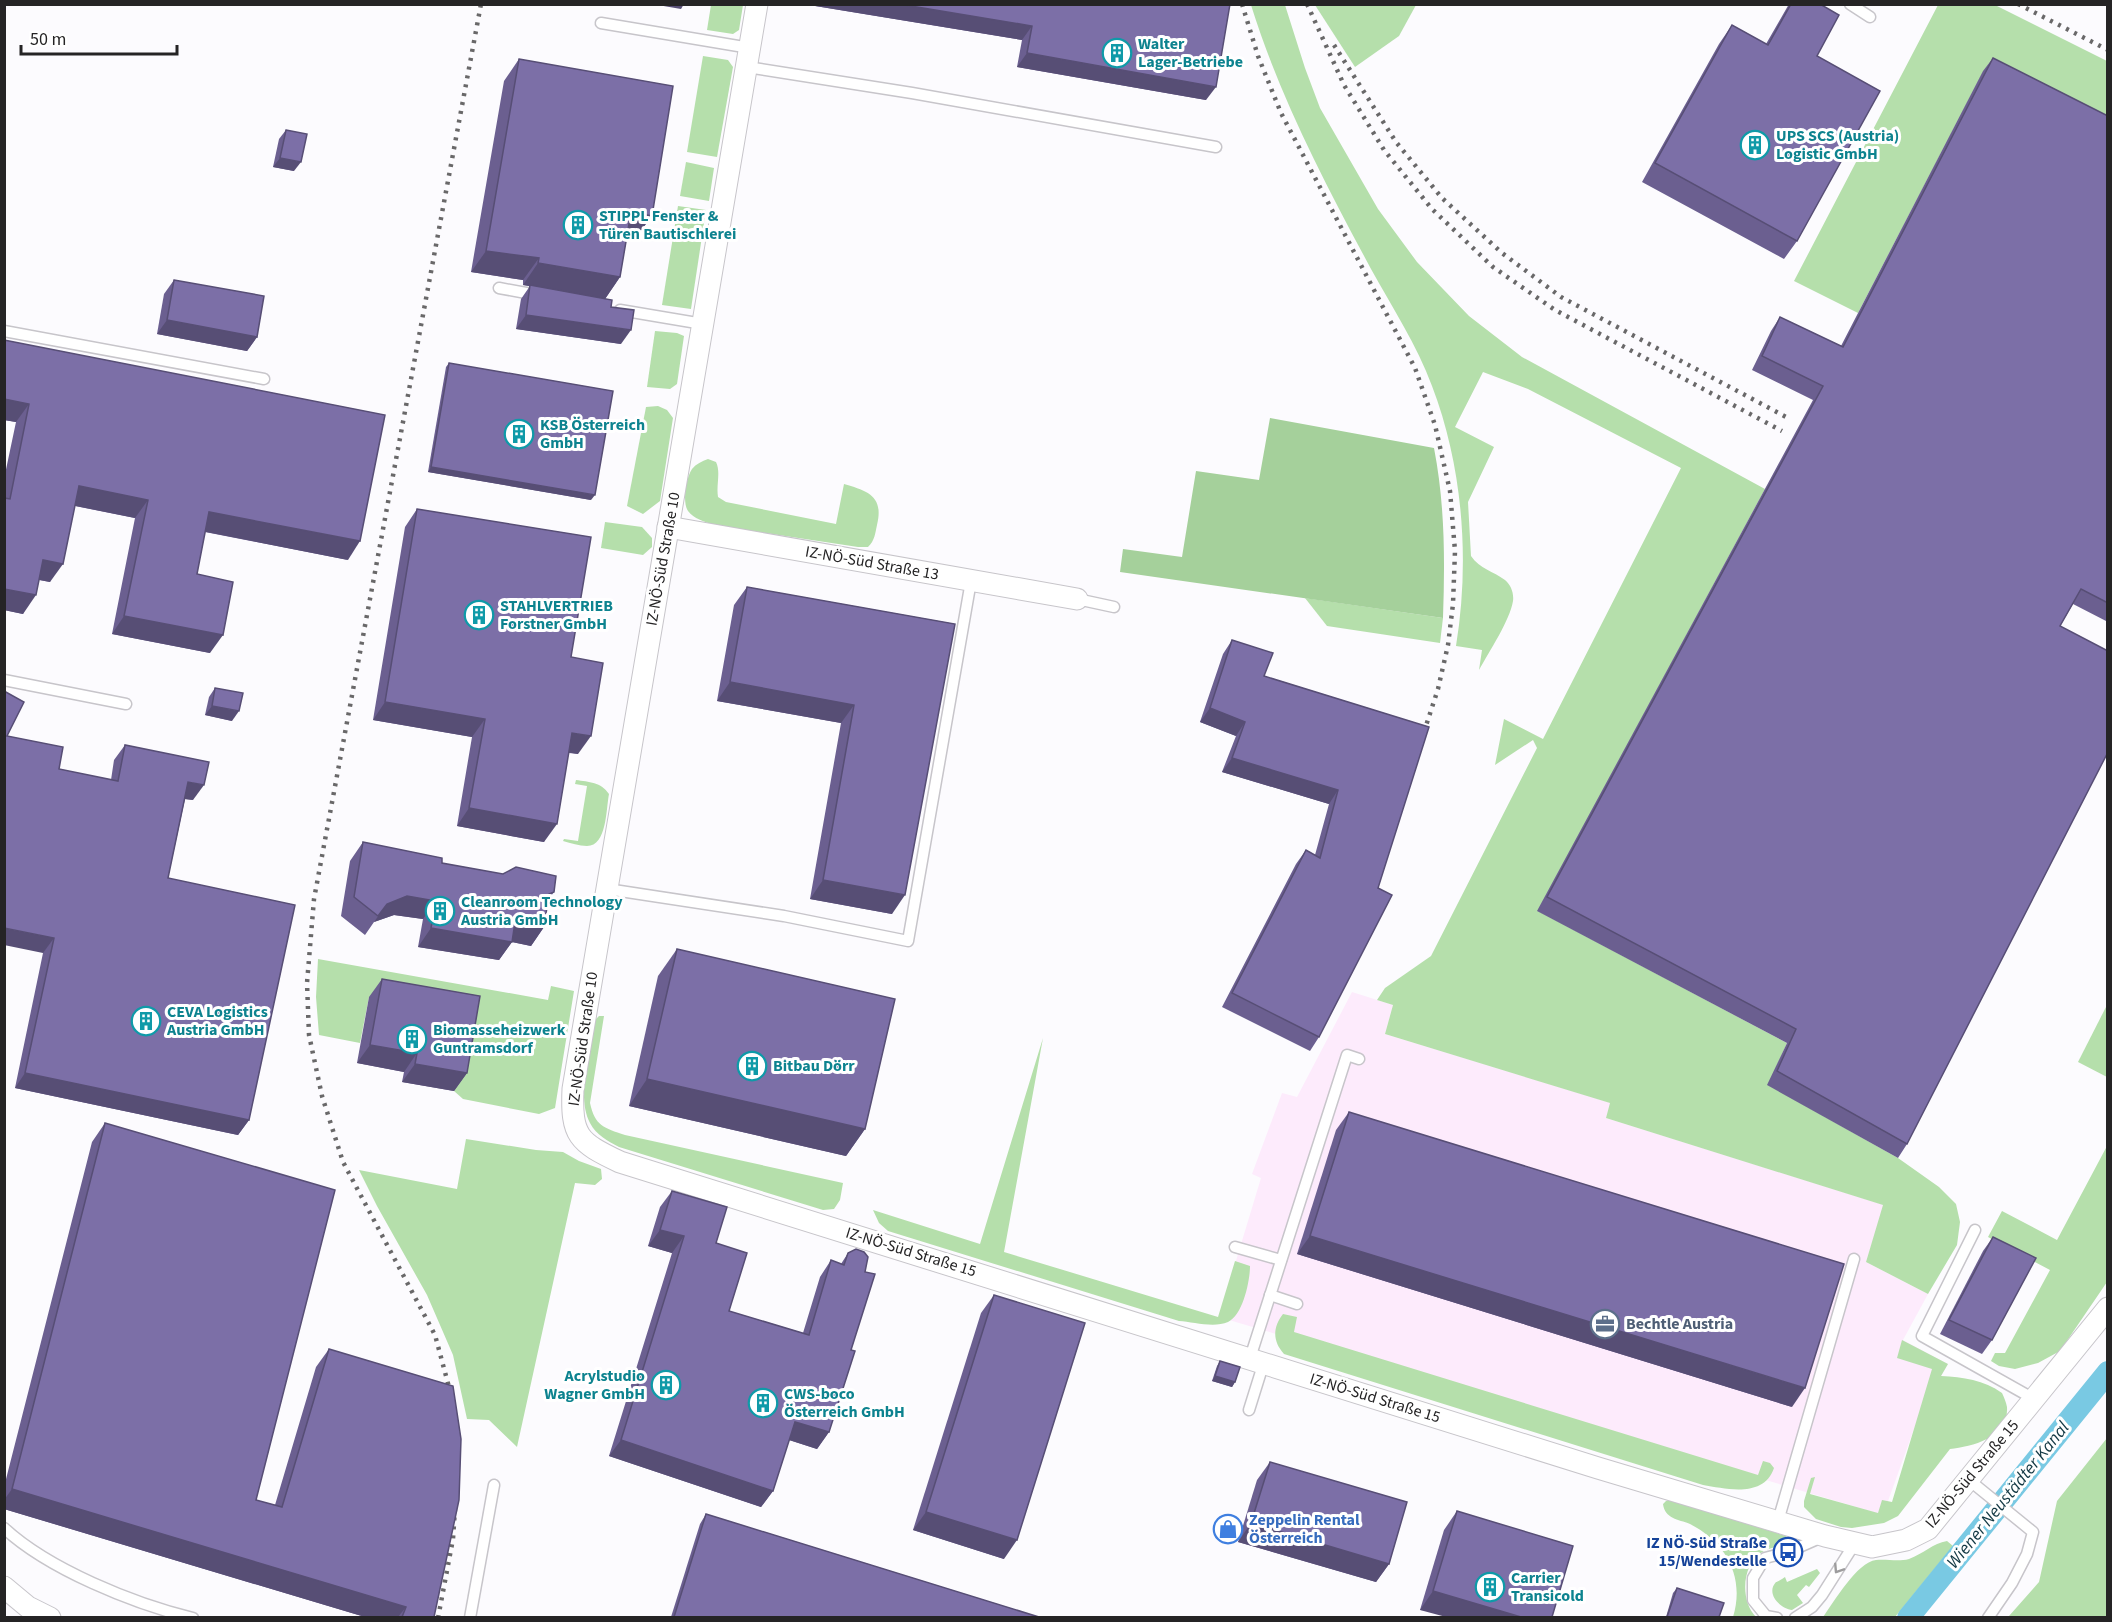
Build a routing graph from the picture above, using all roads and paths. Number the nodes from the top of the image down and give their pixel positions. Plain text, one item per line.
1 (758, 4) edge
2 (1850, 4) edge
3 (1870, 17) dead end
4 (601, 23) dead end
5 (748, 57) junction
6 (1216, 147) dead end
7 (499, 288) dead end
8 (544, 296) edge
9 (612, 308) edge
10 (703, 324) junction
11 (4, 331) edge
12 (264, 379) dead end
13 (668, 527) junction
14 (971, 581) junction
15 (1077, 599) joint
16 (1114, 607) dead end
17 (4, 680) edge
18 (126, 704) dead end
19 (607, 889) junction
20 (1359, 1059) dead end
21 (572, 1115) joint
22 (1975, 1230) dead end
23 (1235, 1247) dead end
24 (1854, 1259) dead end
25 (1281, 1260) junction
26 (1270, 1295) junction
27 (1298, 1304) dead end
28 (2108, 1308) edge
29 (1257, 1360) junction
30 (2034, 1399) junction
31 (1249, 1410) dead end
32 (1969, 1480) junction
33 (494, 1485) dead end
34 (1778, 1521) junction
35 (4, 1528) edge
36 (1825, 1536) junction
37 (1855, 1543) junction
38 (4, 1587) edge
39 (164, 1614) edge
40 (1993, 1615) edge
41 (50, 1617) edge
42 (192, 1617) edge
43 (470, 1617) edge
44 (1777, 1617) edge
45 (1795, 1617) edge

1 - 5 street, IZ-NÖ-Süd Straße 10
2 - 3 lane
4 - 5 lane
5 - 6 lane
5 - 10 street, IZ-NÖ-Süd Straße 10
7 - 8 lane
9 - 10 lane
10 - 13 street, IZ-NÖ-Süd Straße 10
11 - 12 lane
13 - 14 street, IZ-NÖ-Süd Straße 13
13 - 19 street, IZ-NÖ-Süd Straße 10
14 - 15 street, IZ-NÖ-Süd Straße 13
14 - 19 lane
15 - 16 lane
17 - 18 lane
19 - 21 street, IZ-NÖ-Süd Straße 10
20 - 25 lane
21 - 29 street, IZ-NÖ-Süd Straße 15
22 - 30 lane
23 - 25 lane
24 - 34 lane
25 - 26 lane
26 - 27 lane
26 - 29 lane
28 - 30 street, IZ-NÖ-Süd Straße 15
29 - 31 lane
29 - 34 street, IZ-NÖ-Süd Straße 15
30 - 32 street, IZ-NÖ-Süd Straße 15
32 - 37 street, IZ-NÖ-Süd Straße 15
32 - 40 lane
33 - 43 lane
34 - 36 street, IZ-NÖ-Süd Straße 15
35 - 39 lane
36 - 37 street, IZ-NÖ-Süd Straße 15
36 - 44 lane
37 -> 45 lane
38 - 41 street
39 - 42 lane

